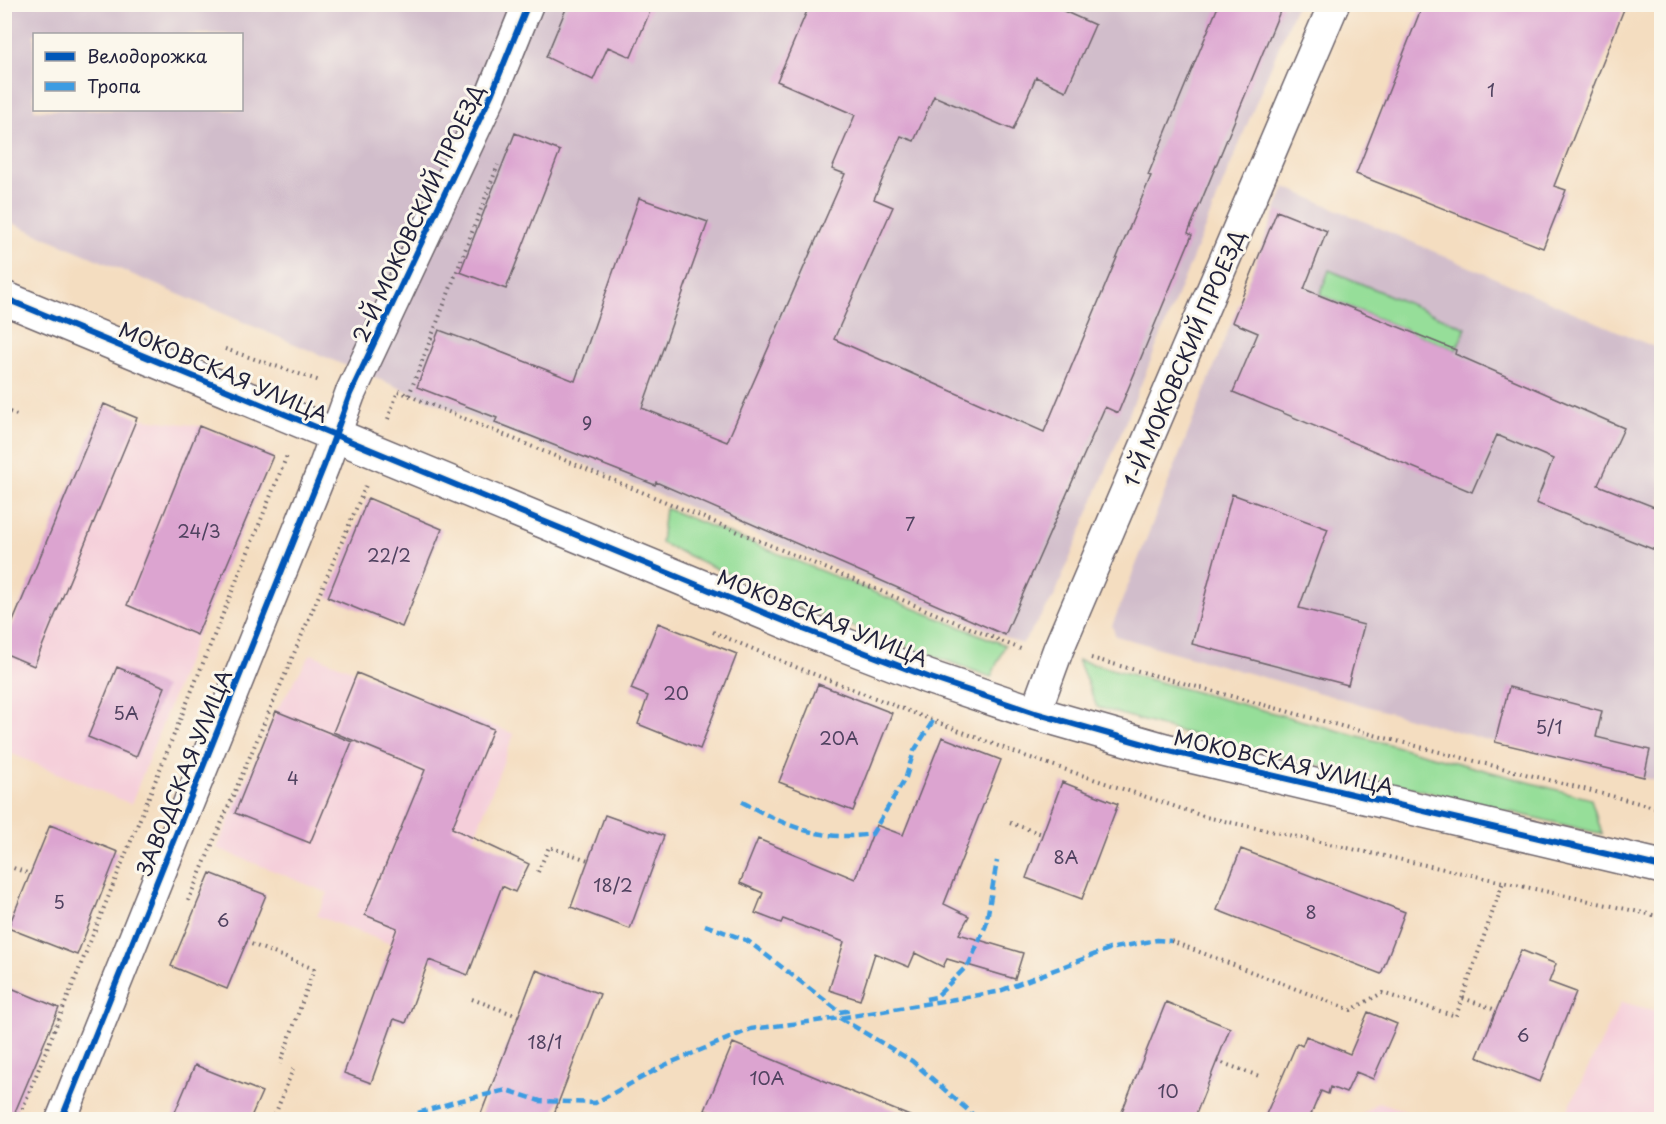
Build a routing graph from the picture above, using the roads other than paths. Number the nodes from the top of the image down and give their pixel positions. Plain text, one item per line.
1 (528, 4) edge
2 (1334, 4) edge
3 (4, 298) edge
4 (334, 436) junction
5 (1035, 713) junction
6 (1662, 867) edge
7 (61, 1119) edge

1 - 4 street, 2-Й МОКОВСКИЙ ПРОЕЗД
2 - 5 street, 1-Й МОКОВСКИЙ ПРОЕЗД
3 - 4 street, МОКОВСКАЯ УЛИЦА
4 - 5 street, МОКОВСКАЯ УЛИЦА
4 - 7 street, ЗАВОДСКАЯ УЛИЦА
5 - 6 street, МОКОВСКАЯ УЛИЦА

